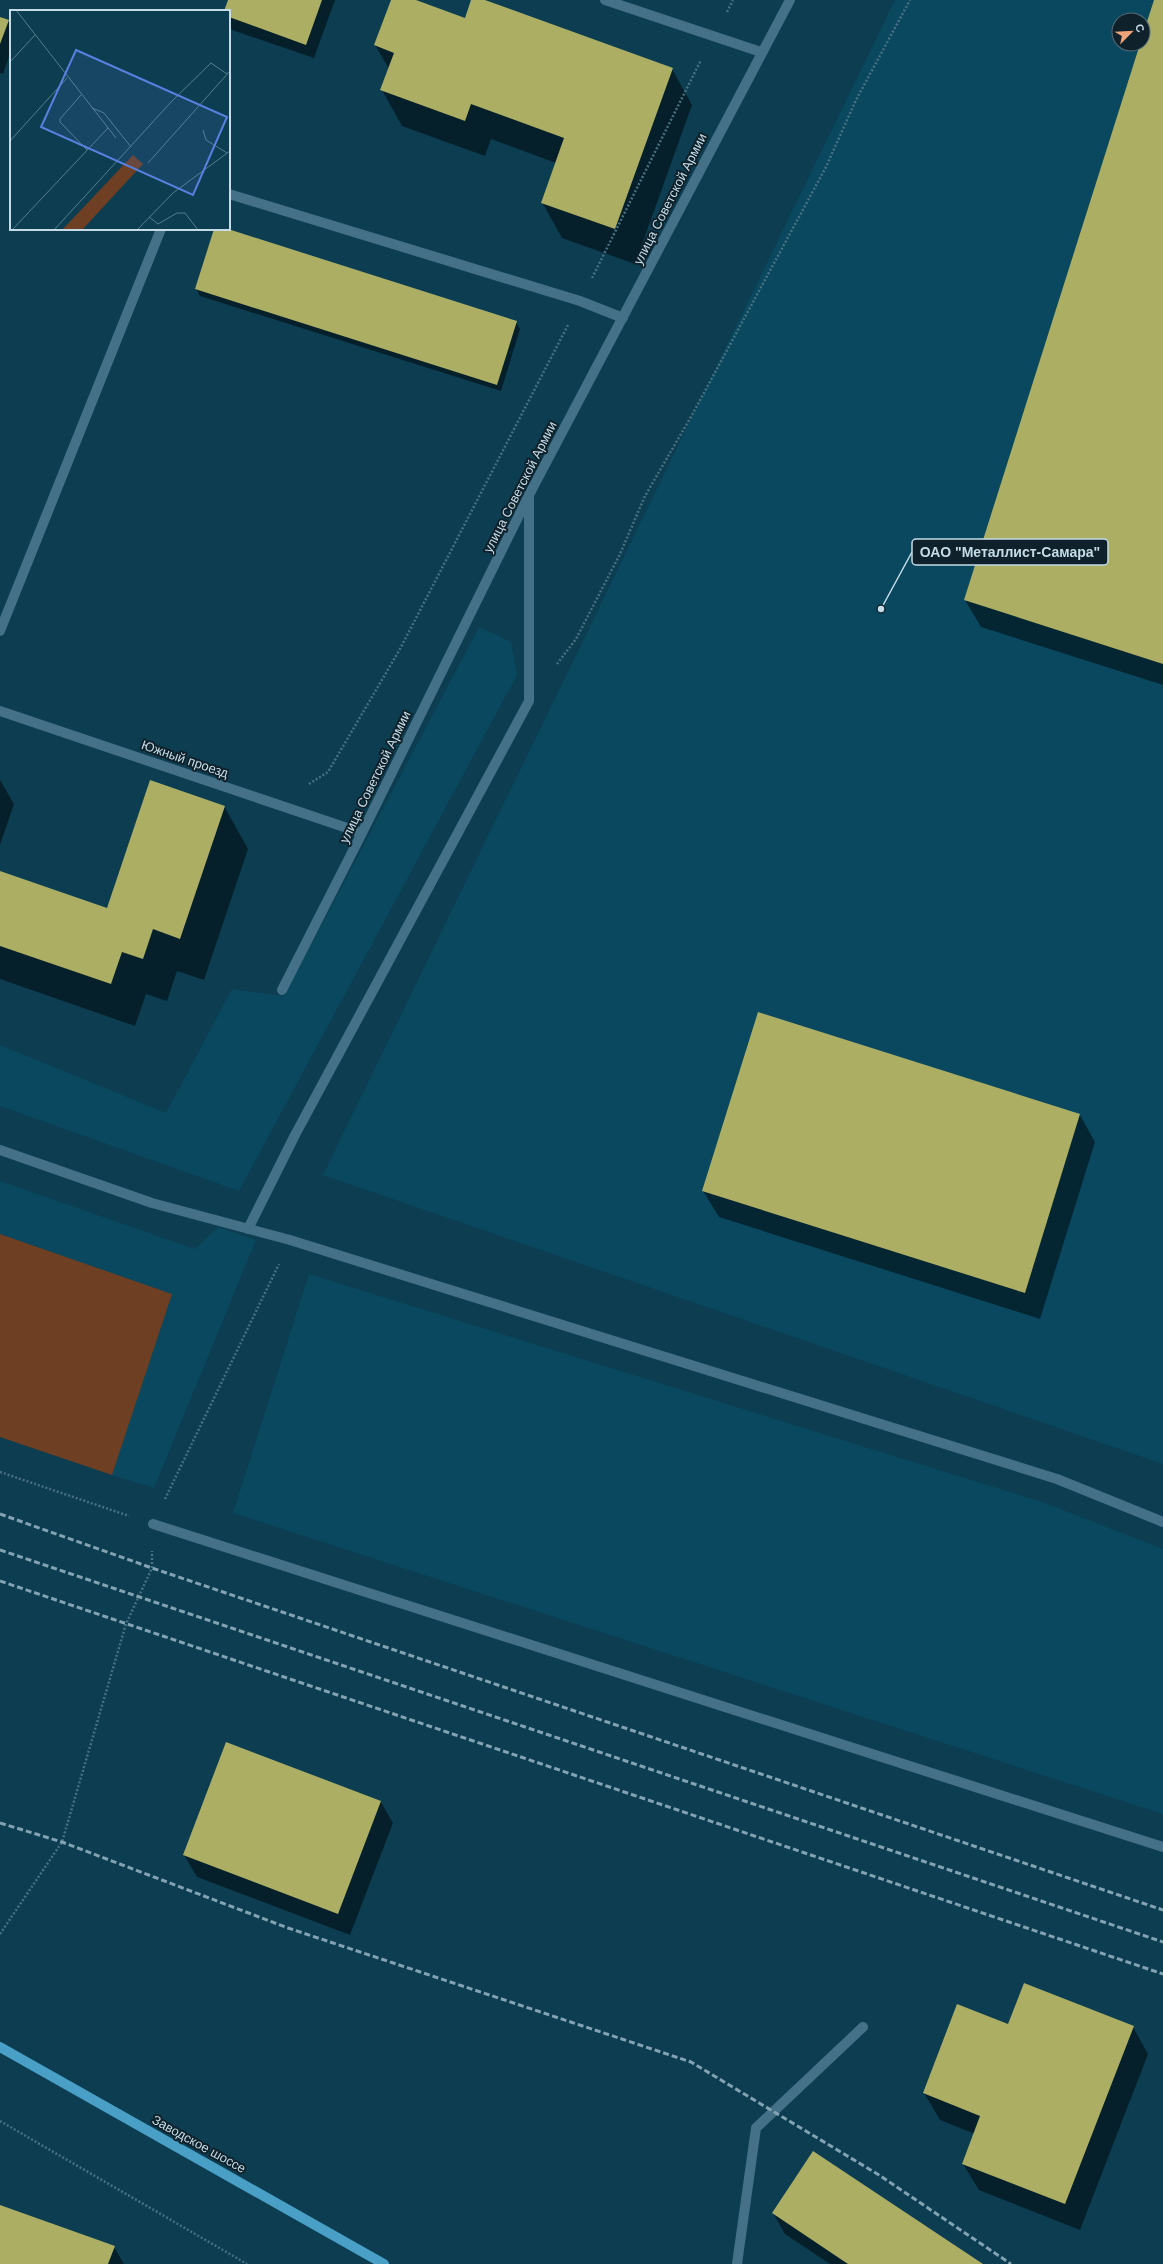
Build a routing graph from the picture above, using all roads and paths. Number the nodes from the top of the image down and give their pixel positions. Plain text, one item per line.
1 (605, 0) edge
2 (790, 0) edge
3 (910, 0) edge
4 (714, 36) junction
5 (761, 52) junction
6 (230, 194) edge
7 (161, 230) edge
8 (580, 301) junction
9 (623, 318) junction
10 (529, 495) junction
11 (0, 631) edge
12 (529, 701) junction
13 (0, 711) edge
14 (309, 784) dead end
15 (362, 833) junction
16 (282, 990) dead end
17 (0, 1150) edge
18 (248, 1229) junction
19 (290, 1240) junction
20 (0, 1472) edge
21 (1163, 1522) edge
22 (152, 1524) junction
23 (1163, 1847) edge
24 (0, 1934) edge
25 (864, 2027) dead end
26 (0, 2047) edge
27 (0, 2121) edge
28 (247, 2264) edge
29 (384, 2264) edge
30 (737, 2264) edge

1 - 4 street
2 - 5 street, улица Советской Армии
3 - 12 path
4 - 5 street
4 - 8 path
5 - 9 street, улица Советской Армии
6 - 8 street
7 - 11 street
8 - 9 street
8 - 14 path
9 - 10 street, улица Советской Армии
10 - 12 street
10 - 15 street, улица Советской Армии
12 - 18 street
13 - 15 street, Южный проезд
15 - 16 street, улица Советской Армии
17 - 18 street
18 - 19 street
19 - 21 street
19 - 22 path
20 - 22 path
22 - 23 street
22 - 24 path
25 - 30 street
26 - 29 main road, Заводское шоссе
27 - 28 path

